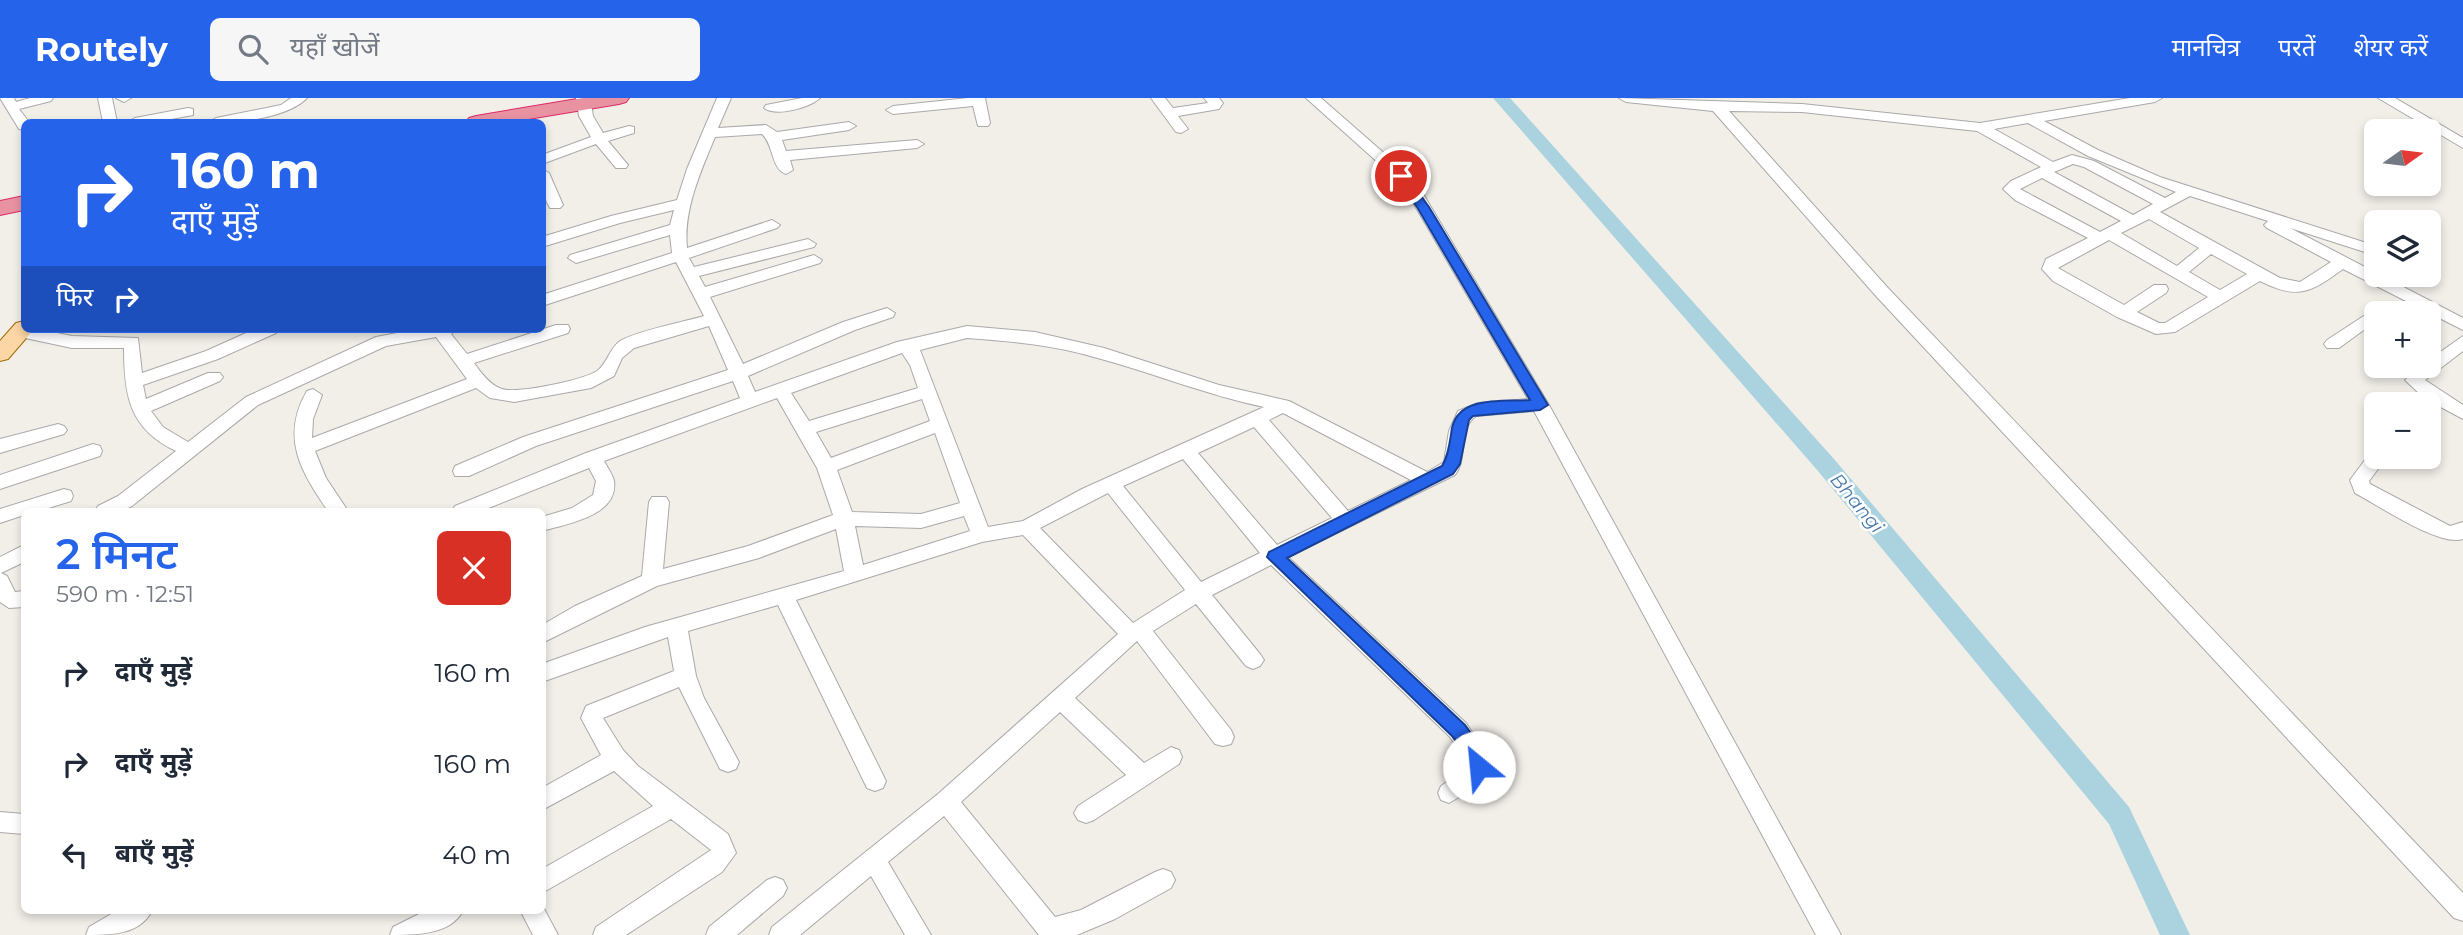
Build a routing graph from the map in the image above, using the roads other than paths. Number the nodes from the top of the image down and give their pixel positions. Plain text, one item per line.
1 (46, 98) edge
2 (105, 98) edge
3 (200, 98) edge
4 (300, 98) edge
5 (619, 98) edge
6 (724, 98) edge
7 (813, 98) edge
8 (1158, 98) edge
9 (1211, 98) edge
10 (1313, 98) edge
11 (1626, 98) edge
12 (2155, 98) edge
13 (2385, 98) edge
14 (978, 99) edge
15 (582, 101) edge
16 (1686, 101) edge
17 (9, 102) edge
18 (771, 107) dead end
19 (1717, 107) junction
20 (893, 110) dead end
21 (1168, 113) junction
22 (185, 117) edge
23 (109, 119) edge
24 (165, 119) edge
25 (231, 119) edge
26 (491, 119) edge
27 (2032, 120) junction
28 (21, 122) edge
29 (983, 122) dead end
30 (849, 126) dead end
31 (1980, 127) junction
32 (1181, 129) dead end
33 (629, 130) dead end
34 (709, 133) junction
35 (774, 137) junction
36 (598, 138) junction
37 (917, 144) dead end
38 (2463, 144) edge
39 (546, 158) edge
40 (621, 165) dead end
41 (2047, 169) junction
42 (546, 183) edge
43 (2187, 192) junction
44 (21, 204) edge
45 (682, 204) junction
46 (2165, 204) junction
47 (555, 205) dead end
48 (2238, 207) junction
49 (0, 208) edge
50 (2150, 213) junction
51 (2133, 221) junction
52 (772, 225) dead end
53 (677, 228) junction
54 (2104, 235) junction
55 (546, 241) edge
56 (808, 244) dead end
57 (2210, 247) junction
58 (2364, 247) edge
59 (680, 255) junction
60 (576, 258) dead end
61 (814, 260) dead end
62 (2341, 262) junction
63 (691, 273) junction
64 (2178, 273) junction
65 (2259, 274) junction
66 (2160, 289) dead end
67 (701, 294) junction
68 (2404, 294) junction
69 (2221, 298) junction
70 (546, 300) edge
71 (2394, 301) edge
72 (887, 313) dead end
73 (2123, 313) junction
74 (713, 319) junction
75 (2364, 322) edge
76 (2463, 325) edge
77 (562, 329) dead end
78 (21, 332) edge
79 (35, 333) edge
80 (261, 333) edge
81 (405, 333) edge
82 (446, 333) edge
83 (132, 335) edge
84 (379, 335) edge
85 (2463, 342) edge
86 (2333, 344) dead end
87 (908, 346) junction
88 (0, 354) edge
89 (463, 361) junction
90 (738, 374) junction
91 (214, 377) dead end
92 (478, 381) junction
93 (134, 382) junction
94 (781, 390) junction
95 (928, 391) junction
96 (2422, 392) edge
97 (313, 395) dead end
98 (750, 401) junction
99 (1283, 405) junction
100 (1540, 405) junction
101 (2441, 405) edge
102 (140, 409) junction
103 (2463, 413) edge
104 (1257, 418) junction
105 (940, 424) junction
106 (804, 429) junction
107 (58, 430) dead end
108 (0, 446) edge
109 (305, 448) junction
110 (189, 450) junction
111 (93, 451) dead end
112 (1187, 452) junction
113 (593, 458) junction
114 (827, 467) junction
115 (2368, 469) edge
116 (462, 471) dead end
117 (1428, 481) junction
118 (0, 482) edge
119 (1111, 484) junction
120 (64, 496) dead end
121 (659, 502) dead end
122 (26, 508) edge
123 (111, 508) edge
124 (336, 508) edge
125 (470, 508) edge
126 (970, 508) junction
127 (21, 509) edge
128 (0, 516) edge
129 (844, 519) junction
130 (1346, 521) junction
131 (546, 523) edge
132 (1027, 527) junction
133 (2463, 528) edge
134 (981, 535) junction
135 (21, 555) edge
136 (1275, 557) junction
137 (0, 566) edge
138 (855, 576) junction
139 (652, 580) junction
140 (0, 581) edge
141 (1199, 592) junction
142 (784, 597) junction
143 (21, 599) edge
144 (677, 625) junction
145 (1135, 631) junction
146 (546, 633) edge
147 (1252, 660) dead end
148 (546, 672) edge
149 (685, 676) junction
150 (1059, 697) junction
151 (1223, 737) dead end
152 (1171, 757) dead end
153 (616, 758) junction
154 (728, 762) dead end
155 (1141, 775) junction
156 (875, 780) dead end
157 (1450, 793) dead end
158 (546, 798) edge
159 (946, 801) junction
160 (672, 807) junction
161 (1086, 813) dead end
162 (0, 822) edge
163 (21, 824) edge
164 (873, 858) junction
165 (546, 880) edge
166 (1163, 880) dead end
167 (775, 888) dead end
168 (2463, 910) edge
169 (133, 914) edge
170 (443, 914) edge
171 (534, 914) edge
172 (98, 935) edge
173 (402, 935) edge
174 (546, 935) edge
175 (605, 935) edge
176 (718, 935) edge
177 (781, 935) edge
178 (919, 935) edge
179 (1829, 935) edge

1 - 17 street
2 - 23 street
3 - 22 street
4 - 25 street
5 - 15 highway
6 - 34 street
7 - 18 street
8 - 21 street
9 - 21 street
10 - 100 street
11 - 16 street
12 - 27 street
13 - 38 street
14 - 20 street
14 - 29 street
15 - 26 highway
15 - 36 street
16 - 19 street
17 - 28 street
19 - 31 street
19 - 168 street
21 - 32 street
22 - 24 street
27 - 31 street
27 - 43 street
30 - 35 street
31 - 41 street
33 - 36 street
34 - 35 street
34 - 45 street
35 - 37 street
36 - 39 street
36 - 40 street
41 - 46 street
41 - 51 street
41 - 54 street
42 - 47 street
43 - 46 street
43 - 48 street
44 - 49 highway
45 - 53 street
45 - 55 street
46 - 50 street
48 - 58 street
48 - 62 street
50 - 51 street
50 - 57 street
51 - 54 street
52 - 59 street
53 - 59 street
53 - 60 street
54 - 64 street
54 - 73 street
56 - 63 street
57 - 64 street
57 - 65 street
59 - 63 street
59 - 70 street
61 - 67 street
62 - 65 street
62 - 68 street
63 - 67 street
64 - 69 street
65 - 69 street
66 - 73 street
67 - 74 street
68 - 71 street
68 - 76 street
69 - 73 street
72 - 90 street
74 - 90 street
74 - 92 street
75 - 86 street
77 - 89 street
78 - 88 main road
79 - 83 street
80 - 93 street
81 - 84 street
82 - 89 street
83 - 93 street
84 - 110 street
85 - 96 street
87 - 94 street
87 - 95 street
87 - 99 street
89 - 92 street
90 - 98 street
90 - 116 street
91 - 102 street
92 - 109 street
93 - 102 street
94 - 98 street
94 - 106 street
95 - 105 street
95 - 106 street
97 - 109 street
98 - 113 street
99 - 104 street
99 - 117 street
100 - 117 street
100 - 179 street
101 - 103 street
102 - 110 street
104 - 112 street
104 - 130 street
105 - 114 street
105 - 126 street
106 - 114 street
107 - 108 street
109 - 124 street
110 - 123 street
111 - 118 street
112 - 119 street
112 - 136 street
113 - 125 street
113 - 131 street
114 - 129 street
115 - 133 street
117 - 130 street
119 - 132 street
119 - 141 street
120 - 122 street
121 - 139 street
126 - 129 street
126 - 134 street
127 - 128 street
129 - 138 street
129 - 139 street
130 - 136 street
132 - 134 street
132 - 145 street
134 - 138 street
135 - 137 street
136 - 141 street
136 - 157 street
138 - 142 street
139 - 146 street
140 - 143 street
141 - 145 street
141 - 147 street
142 - 144 street
142 - 156 street
144 - 148 street
144 - 149 street
145 - 150 street
145 - 151 street
149 - 153 street
149 - 154 street
150 - 155 street
150 - 159 street
152 - 155 street
153 - 158 street
153 - 160 street
155 - 161 street
159 - 164 street
159 - 166 street
160 - 165 street
160 - 175 street
162 - 163 street
164 - 177 street
164 - 178 street
167 - 176 street
169 - 172 street
170 - 173 street
171 - 174 street

